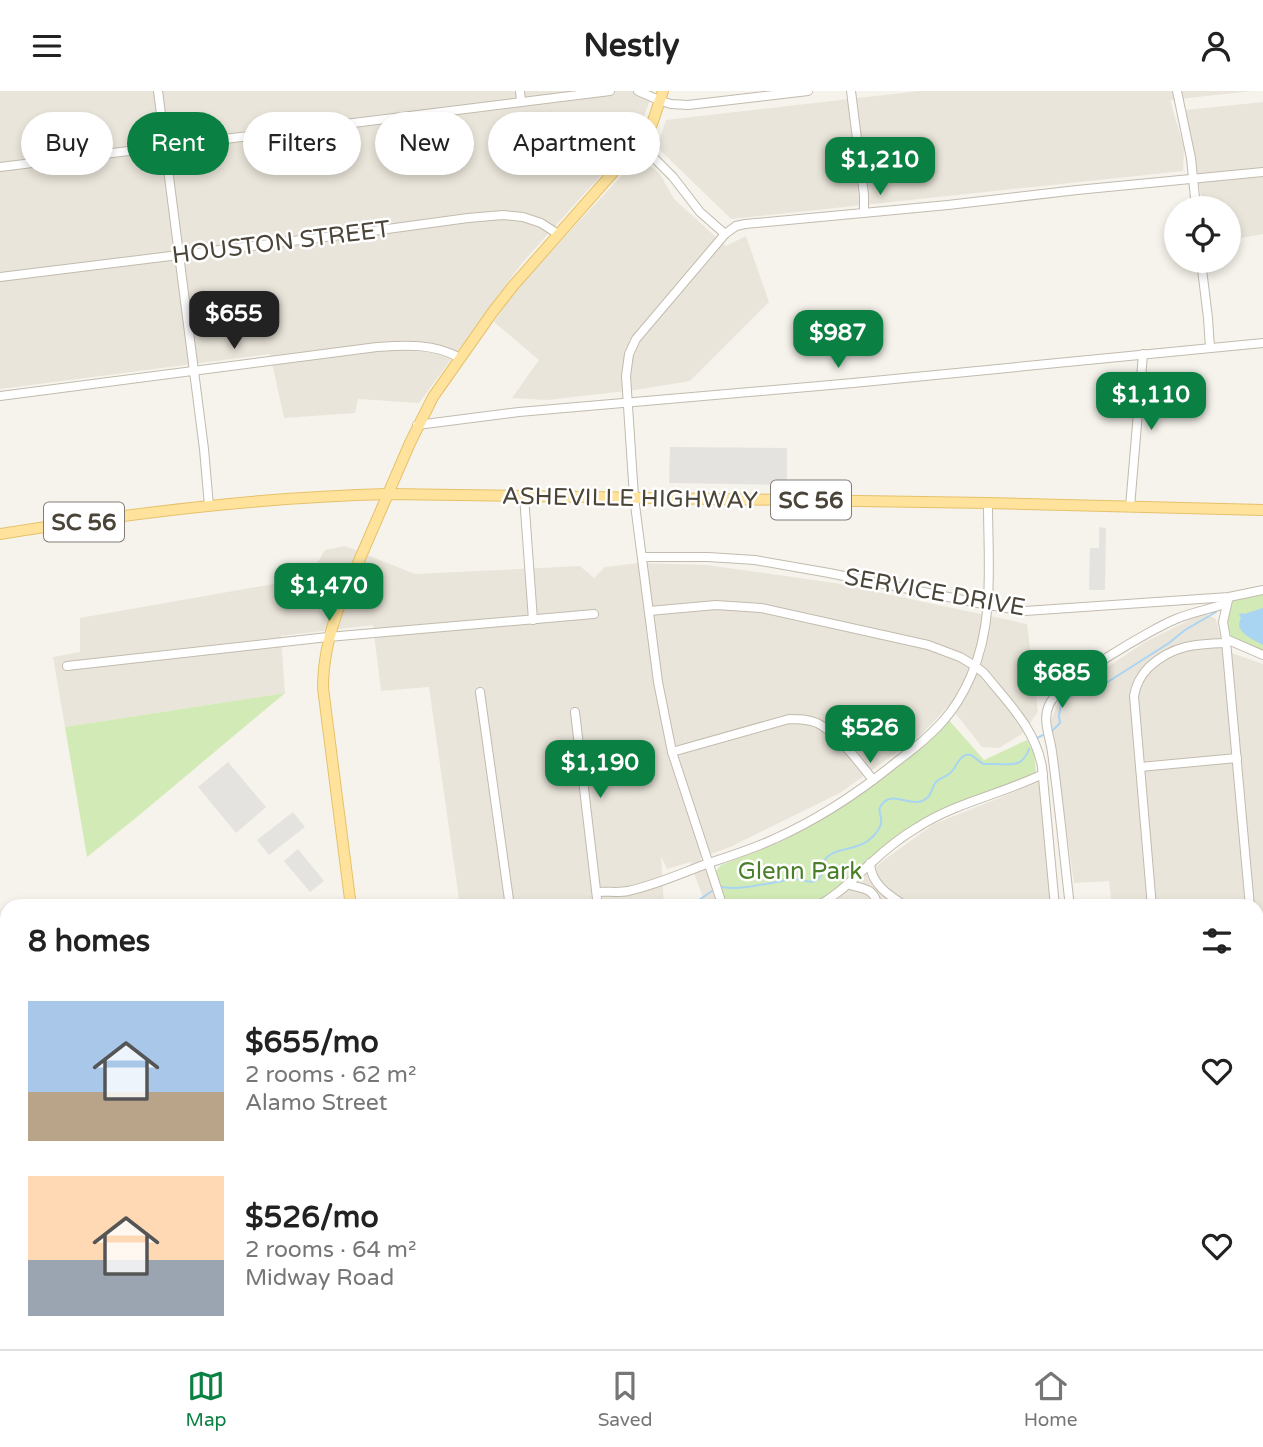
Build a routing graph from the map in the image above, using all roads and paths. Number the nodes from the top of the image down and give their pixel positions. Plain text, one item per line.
1 (158, 91) edge
2 (520, 91) edge
3 (610, 91) edge
4 (638, 91) edge
5 (808, 91) edge
6 (851, 91) edge
7 (1177, 91) edge
8 (662, 96) edge
9 (521, 102) junction
10 (161, 112) edge
11 (229, 138) edge
12 (127, 151) edge
13 (660, 164) edge
14 (0, 167) edge
15 (1263, 172) edge
16 (169, 175) edge
17 (611, 175) edge
18 (1193, 180) junction
19 (1195, 196) edge
20 (864, 212) junction
21 (558, 234) junction
22 (725, 234) junction
23 (179, 255) junction
24 (1202, 273) edge
25 (0, 277) edge
26 (1263, 343) edge
27 (1210, 348) junction
28 (1143, 354) junction
29 (460, 358) junction
30 (193, 371) junction
31 (0, 396) edge
32 (628, 401) junction
33 (430, 403) junction
34 (440, 422) junction
35 (417, 425) junction
36 (388, 494) junction
37 (523, 496) junction
38 (634, 497) junction
39 (988, 503) junction
40 (209, 506) junction
41 (1130, 507) junction
42 (1263, 510) edge
43 (0, 534) edge
44 (642, 557) junction
45 (1263, 590) edge
46 (1228, 600) junction
47 (988, 605) junction
48 (649, 611) junction
49 (594, 614) dead end
50 (533, 620) junction
51 (328, 637) junction
52 (1226, 641) junction
53 (1263, 655) edge
54 (67, 666) dead end
55 (975, 666) junction
56 (480, 692) dead end
57 (575, 712) dead end
58 (672, 752) junction
59 (1237, 758) junction
60 (1140, 767) junction
61 (1043, 774) junction
62 (873, 780) junction
63 (870, 863) junction
64 (708, 864) junction
65 (848, 884) junction
66 (597, 892) junction
67 (350, 899) edge
68 (509, 899) edge
69 (597, 899) edge
70 (722, 899) edge
71 (830, 899) edge
72 (876, 899) edge
73 (893, 899) edge
74 (1054, 899) edge
75 (1069, 899) edge
76 (1152, 899) edge
77 (1249, 899) edge

1 - 10 street
2 - 9 street
3 - 9 street
4 - 8 street
5 - 8 street
6 - 20 street
7 - 18 street
9 - 11 street
12 - 14 street
13 - 22 street
15 - 18 street
16 - 23 street
17 - 21 main road
18 - 19 street
18 - 20 street
20 - 22 street
21 - 23 street, HOUSTON STREET
21 - 29 main road
22 - 32 street
23 - 25 street, HOUSTON STREET
23 - 30 street
24 - 27 street
26 - 27 street
27 - 28 street
28 - 32 street
28 - 41 street
29 - 30 street
29 - 33 main road
30 - 31 street
30 - 40 street
32 - 34 street
32 - 38 street
33 - 34 street
33 - 35 main road
34 - 35 street
35 - 36 main road
36 - 37 main road, ASHEVILLE HIGHWAY / SC 56
36 - 40 main road, ASHEVILLE HIGHWAY / SC 56
36 - 51 main road
37 - 38 main road, ASHEVILLE HIGHWAY / SC 56
37 - 50 street
38 - 39 main road, ASHEVILLE HIGHWAY / SC 56
38 - 44 street
39 - 41 main road, ASHEVILLE HIGHWAY / SC 56
39 - 47 street
40 - 43 main road, ASHEVILLE HIGHWAY / SC 56
41 - 42 main road, ASHEVILLE HIGHWAY / SC 56
44 - 47 street, SERVICE DRIVE
44 - 48 street
45 - 46 street
46 - 47 street, SERVICE DRIVE
46 - 52 street
46 - 75 street
47 - 55 street
48 - 55 street
48 - 58 street
49 - 50 street
50 - 51 street
51 - 54 street
51 - 67 main road
52 - 53 street
52 - 59 street
52 - 60 street
55 - 61 street
55 - 62 street
56 - 68 street
57 - 66 street
58 - 62 street
58 - 64 street
59 - 60 street
59 - 77 street
60 - 76 street
61 - 63 street
61 - 74 street
62 - 64 street
63 - 65 street
63 - 73 street
64 - 66 street
64 - 70 street
65 - 71 street
65 - 72 street
66 - 69 street

